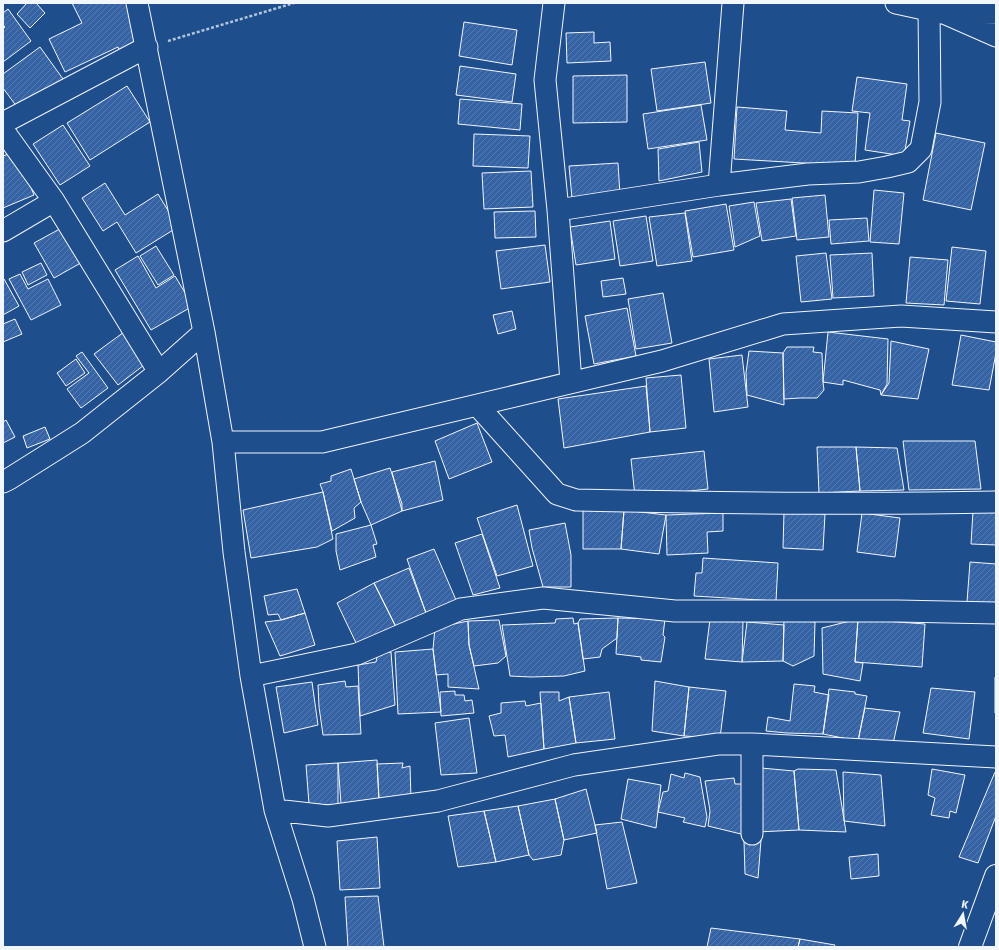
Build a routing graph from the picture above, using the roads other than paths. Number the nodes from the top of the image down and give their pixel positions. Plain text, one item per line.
1 (137, 3) edge
2 (554, 3) edge
3 (733, 3) edge
4 (896, 3) edge
5 (938, 12) junction
6 (996, 13) edge
7 (996, 36) edge
8 (147, 47) junction
9 (3, 123) edge
10 (3, 130) edge
11 (719, 185) junction
12 (54, 201) junction
13 (558, 210) junction
14 (3, 231) edge
15 (996, 322) edge
16 (204, 332) junction
17 (159, 372) junction
18 (571, 382) junction
19 (477, 405) junction
20 (223, 442) junction
21 (5, 476) edge
22 (996, 502) edge
23 (996, 613) edge
24 (251, 676) junction
25 (752, 744) junction
26 (996, 757) edge
27 (275, 810) junction
28 (752, 834) dead end
29 (996, 876) edge
30 (315, 947) edge
31 (970, 947) edge

1 - 8 street
2 - 13 street
3 - 11 street
4 - 5 street
5 - 6 street
5 - 7 street
5 - 11 street
8 - 9 street
8 - 16 street
10 - 12 street
11 - 13 street
12 - 14 street
12 - 17 street
13 - 18 street
15 - 18 street
16 - 17 street
16 - 20 street
17 - 21 street
18 - 19 street
19 - 20 street
19 - 22 street
20 - 24 street
23 - 24 street
24 - 27 street
25 - 26 street
25 - 27 street
25 - 28 street
27 - 30 street
29 - 31 main road

